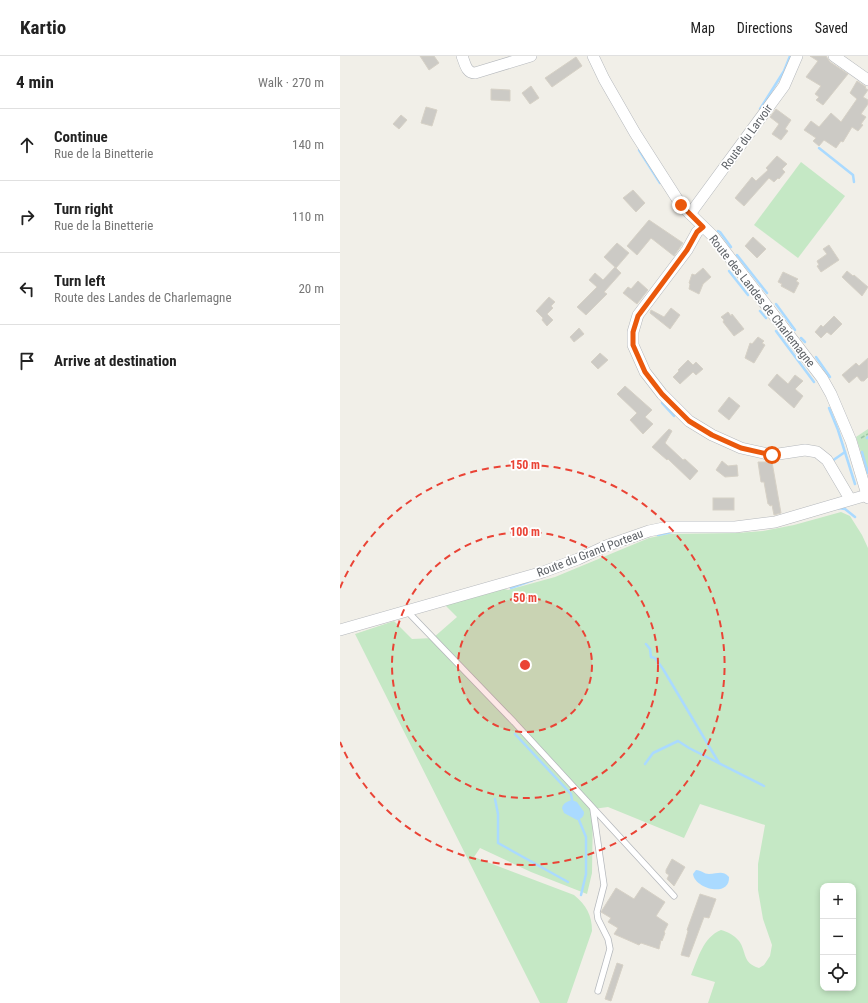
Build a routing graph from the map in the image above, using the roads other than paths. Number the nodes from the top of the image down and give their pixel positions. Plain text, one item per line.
1 (462, 56) edge
2 (531, 56) edge
3 (593, 56) edge
4 (797, 56) edge
5 (834, 56) edge
6 (868, 80) edge
7 (690, 214) junction
8 (703, 227) junction
9 (867, 496) edge
10 (850, 499) junction
11 (406, 611) junction
12 (340, 630) edge
13 (593, 808) junction
14 (674, 896) dead end
15 (598, 991) dead end

1 - 2 street
3 - 7 street, Route des Landes de Charlemagne
4 - 7 street, Route du Larvoir
5 - 6 street
7 - 8 street, Route des Landes de Charlemagne
8 - 9 street, Route des Landes de Charlemagne
8 - 10 street
9 - 10 street, Route du Grand Porteau
10 - 11 street, Route du Grand Porteau
11 - 12 street, Route du Grand Porteau
11 - 13 lane
13 - 14 lane
13 - 15 lane

